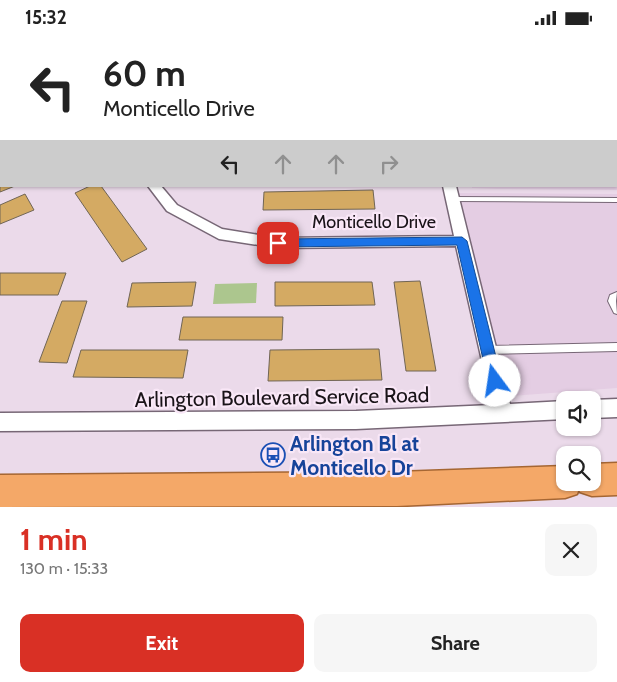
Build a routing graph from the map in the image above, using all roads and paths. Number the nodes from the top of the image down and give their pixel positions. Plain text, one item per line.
1 (155, 187) edge
2 (450, 193) edge
3 (617, 200) edge
4 (462, 241) junction
5 (617, 295) edge
6 (617, 311) edge
7 (617, 347) edge
8 (487, 350) junction
9 (617, 408) edge
10 (601, 409) edge
11 (556, 410) edge
12 (503, 413) junction
13 (0, 422) edge
14 (617, 479) edge
15 (601, 480) edge
16 (556, 482) edge
17 (0, 492) edge

1 - 4 street, Monticello Drive
2 - 3 lane
2 - 4 street, Monticello Drive
4 - 8 street, Monticello Drive
5 - 6 lane
7 - 8 lane
8 - 12 street, Monticello Drive
9 - 10 street
11 - 12 street, Arlington Boulevard Service Road
12 - 13 street, Arlington Boulevard Service Road
14 - 15 highway
16 - 17 highway

